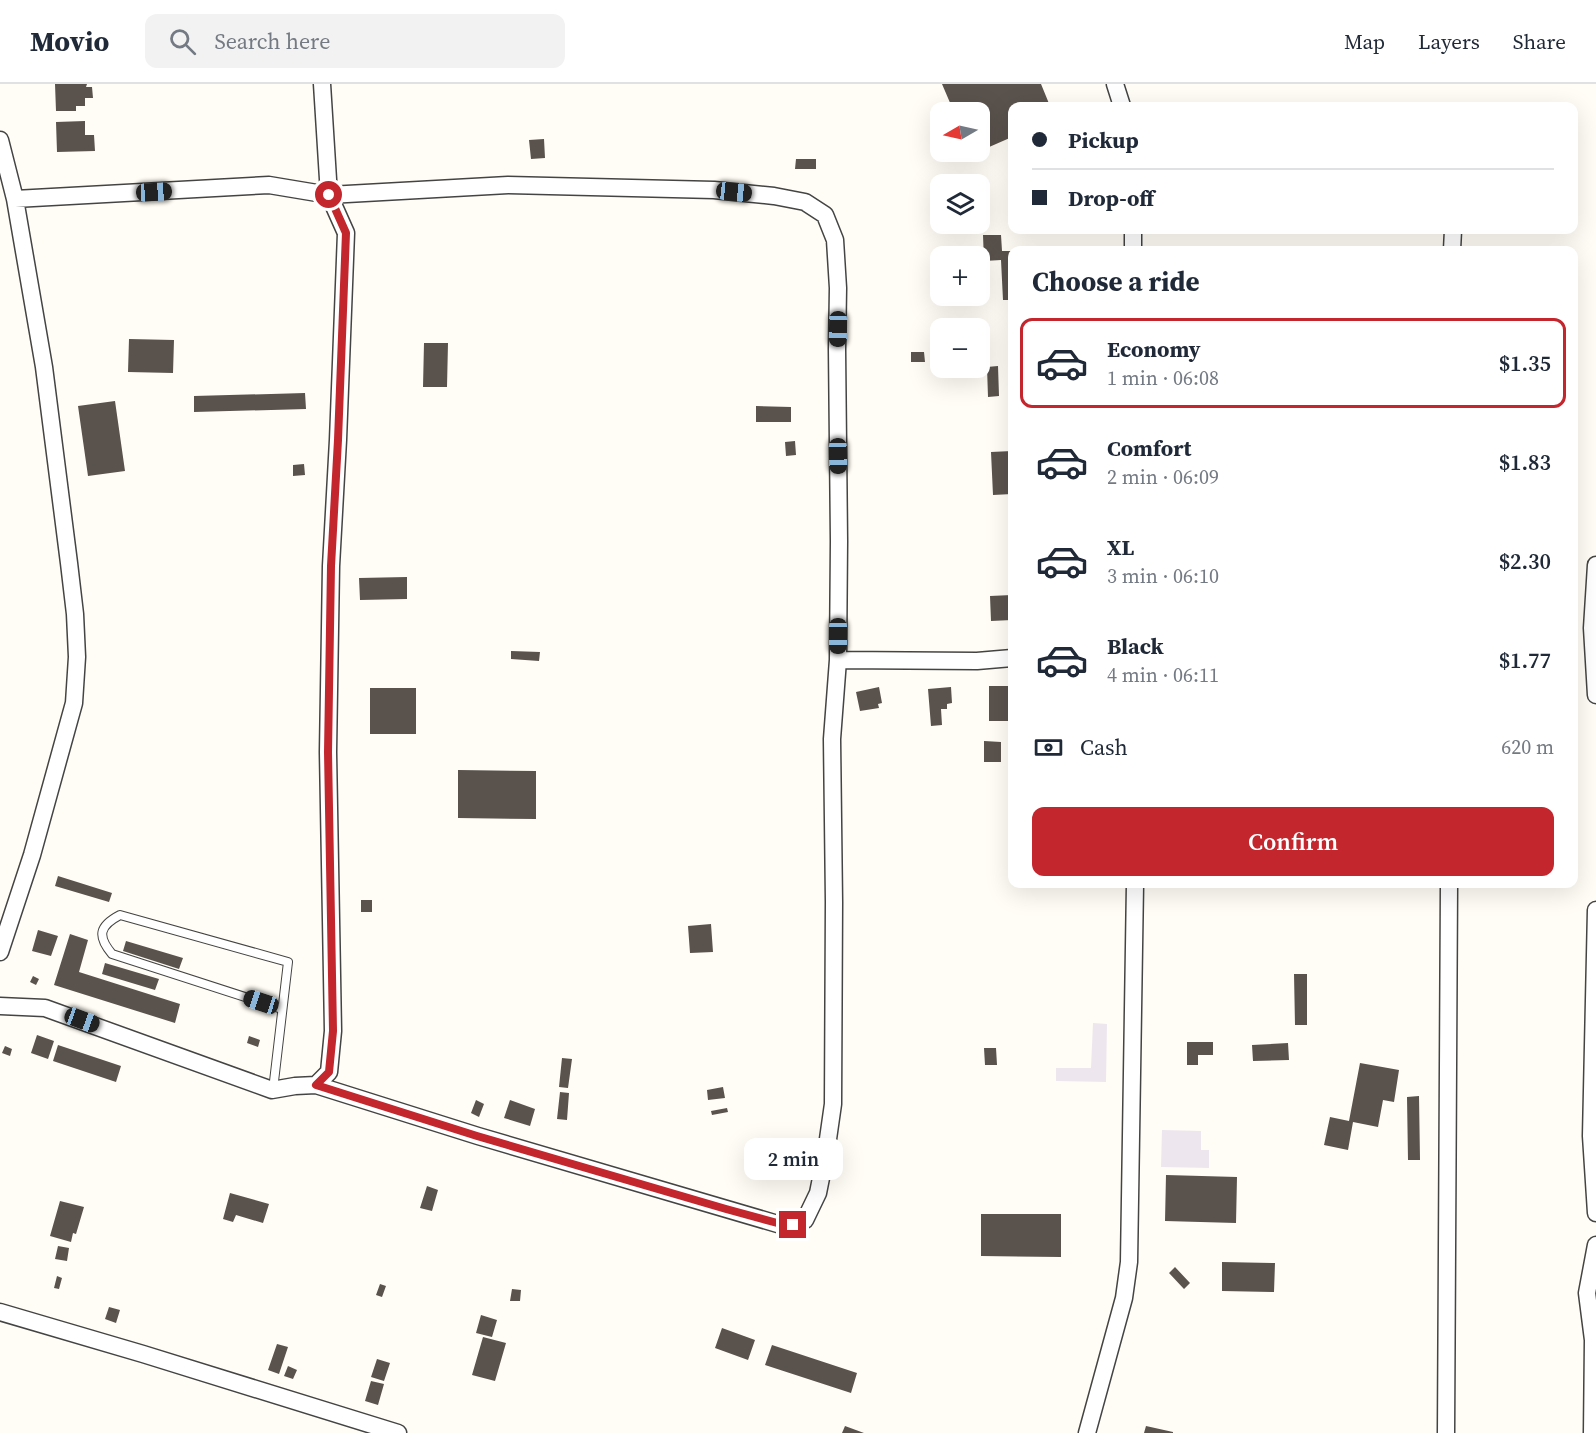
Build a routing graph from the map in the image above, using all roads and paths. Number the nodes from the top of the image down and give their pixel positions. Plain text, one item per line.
1 (321, 84) edge
2 (1115, 84) edge
3 (1121, 102) edge
4 (0, 140) edge
5 (329, 195) junction
6 (15, 199) junction
7 (1596, 565) edge
8 (1008, 658) edge
9 (838, 660) junction
10 (1596, 695) edge
11 (1135, 888) edge
12 (1449, 888) edge
13 (1596, 910) edge
14 (0, 952) edge
15 (0, 1006) edge
16 (282, 1009) junction
17 (316, 1085) junction
18 (272, 1090) junction
19 (1596, 1213) edge
20 (1596, 1245) edge
21 (0, 1312) edge
22 (398, 1433) edge
23 (1087, 1433) edge
24 (1446, 1433) edge
25 (1592, 1433) edge

1 - 5 street
2 - 3 street
4 - 6 street
5 - 6 street
5 - 9 street
5 - 17 street
6 - 14 street
7 - 10 street
8 - 9 street
9 - 17 street
11 - 23 street
12 - 24 street
13 - 19 street
15 - 18 street
16 - 16 lane
16 - 18 lane
17 - 18 street
20 - 25 street
21 - 22 street

